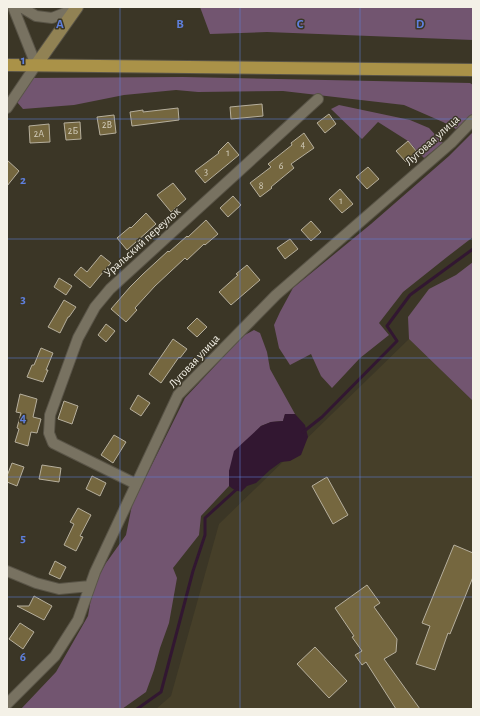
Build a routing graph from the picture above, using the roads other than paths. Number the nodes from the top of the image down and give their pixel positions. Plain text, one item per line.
1 (13, 7) edge
2 (21, 7) edge
3 (76, 8) edge
4 (7, 65) edge
5 (36, 65) junction
6 (473, 70) edge
7 (318, 99) dead end
8 (7, 108) edge
9 (473, 120) edge
10 (136, 484) junction
11 (7, 571) edge
12 (90, 586) junction
13 (7, 704) edge

1 - 5 street
2 - 3 street
3 - 5 street
4 - 5 main road
5 - 6 main road
5 - 8 street
7 - 10 street, Уральский переулок
9 - 10 street, Луговая улица
10 - 12 street, Луговая улица
11 - 12 street
12 - 13 street, Луговая улица

